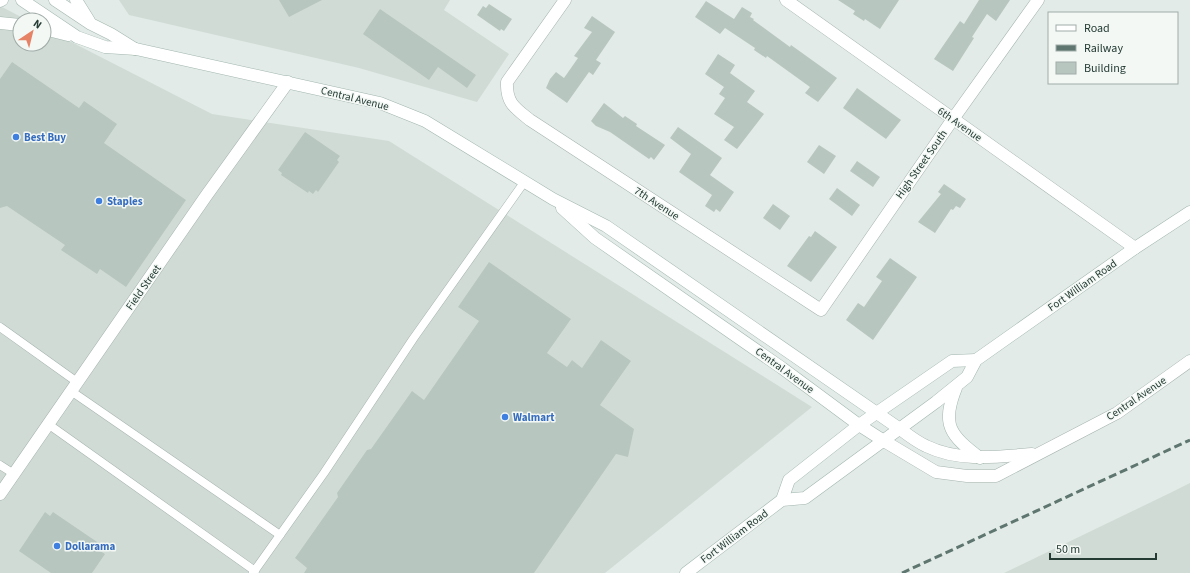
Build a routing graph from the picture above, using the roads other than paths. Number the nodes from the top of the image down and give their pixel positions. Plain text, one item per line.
1 (22, 0) edge
2 (55, 0) edge
3 (76, 0) edge
4 (565, 0) edge
5 (786, 0) edge
6 (1038, 0) edge
7 (0, 23) edge
8 (12, 24) edge
9 (90, 24) junction
10 (52, 31) edge
11 (77, 37) junction
12 (136, 50) junction
13 (288, 82) junction
14 (953, 118) junction
15 (525, 181) junction
16 (553, 199) junction
17 (1190, 212) edge
18 (1135, 248) junction
19 (821, 310) joint
20 (0, 327) edge
21 (976, 360) junction
22 (1190, 360) edge
23 (957, 385) junction
24 (74, 386) junction
25 (878, 413) junction
26 (48, 424) junction
27 (859, 425) junction
28 (900, 430) junction
29 (884, 441) junction
30 (1037, 454) junction
31 (980, 458) junction
32 (0, 465) edge
33 (14, 474) junction
34 (0, 494) edge
35 (782, 500) junction
36 (280, 535) junction
37 (254, 572) edge
38 (686, 573) edge

1 - 11 main road, Central Avenue
2 - 9 main road, Central Avenue
3 - 9 main road
4 - 19 main road, 7th Avenue
5 - 14 main road, 6th Avenue
6 - 14 main road, High Street South
7 - 8 main road
9 - 12 main road, Central Avenue
10 - 11 main road
11 - 12 main road, Central Avenue
12 - 13 main road, Central Avenue
13 - 15 main road, Central Avenue
13 - 24 main road, Field Street
14 - 18 main road, 6th Avenue
14 - 19 main road, High Street South
15 - 16 main road, Central Avenue
15 - 36 lane
16 - 25 main road, Central Avenue
16 - 27 main road, Central Avenue
17 - 18 main road, Fort William Road
18 - 21 main road, Fort William Road
20 - 24 lane
21 - 23 main road, Fort William Road
21 - 25 main road
22 - 30 main road, Central Avenue
23 - 28 main road, Fort William Road
23 - 31 main road
24 - 26 main road, Field Street
24 - 36 lane
25 - 27 main road
25 - 28 main road, Central Avenue
26 - 33 main road, Field Street
26 - 37 lane
27 - 29 main road, Central Avenue
27 - 35 main road
28 - 29 main road, Fort William Road
28 - 31 main road, Central Avenue
29 - 30 main road, Central Avenue
29 - 35 main road, Fort William Road
30 - 31 main road, Central Avenue
32 - 33 lane
33 - 34 main road, Field Street
35 - 38 main road, Fort William Road
36 - 37 lane

